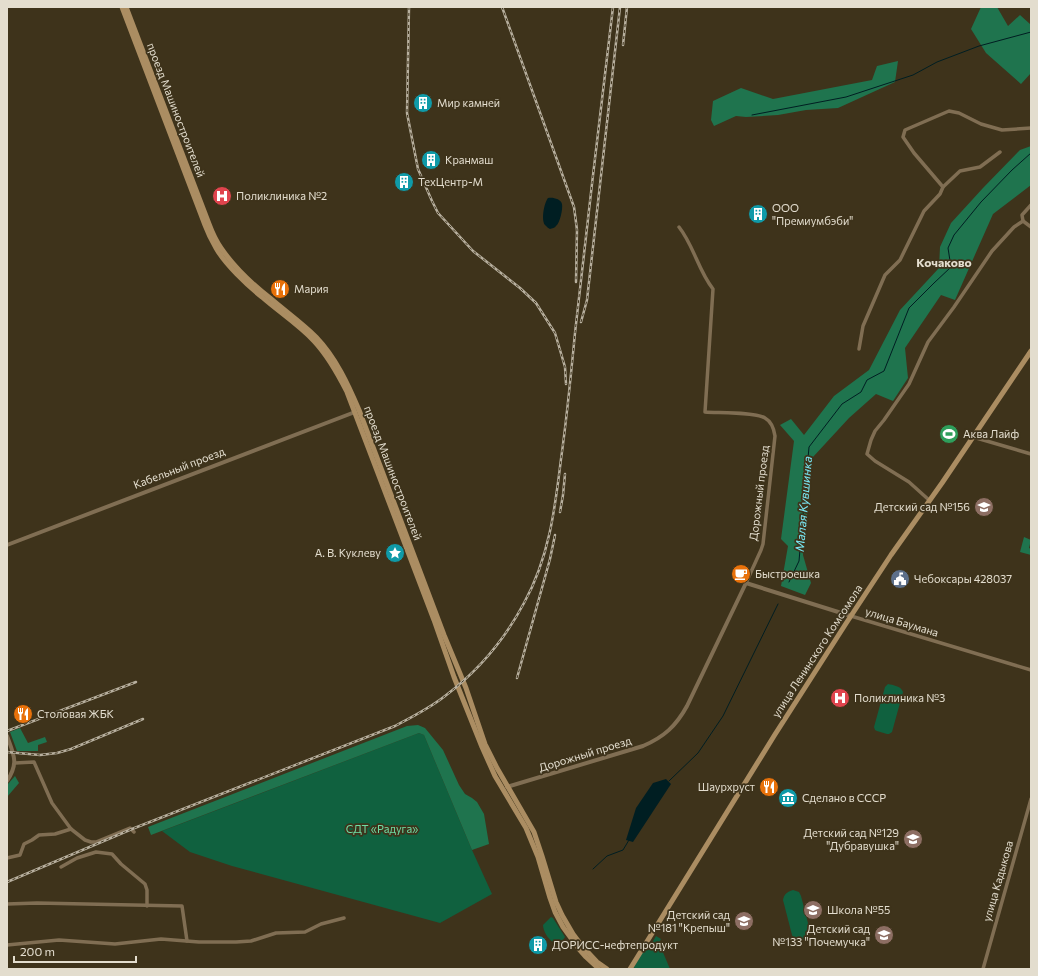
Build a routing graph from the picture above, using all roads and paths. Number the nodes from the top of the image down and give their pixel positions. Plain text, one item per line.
1 (122, 7) edge
2 (126, 7) edge
3 (143, 57) junction
4 (1031, 128) edge
5 (1000, 152) dead end
6 (943, 187) junction
7 (1031, 205) edge
8 (1022, 215) junction
9 (1023, 221) junction
10 (679, 227) dead end
11 (1014, 227) junction
12 (1031, 227) edge
13 (859, 349) dead end
14 (1031, 351) edge
15 (357, 411) junction
16 (973, 437) junction
17 (1031, 454) edge
18 (929, 500) junction
19 (7, 545) edge
20 (746, 583) junction
21 (851, 616) junction
22 (1031, 670) edge
23 (7, 736) edge
24 (15, 763) junction
25 (7, 781) edge
26 (505, 787) junction
27 (1031, 798) edge
28 (71, 829) junction
29 (134, 832) dead end
30 (7, 858) edge
31 (61, 867) dead end
32 (7, 904) edge
33 (147, 906) junction
34 (344, 918) dead end
35 (187, 941) junction
36 (7, 945) edge
37 (588, 956) junction
38 (599, 969) edge
39 (607, 969) edge
40 (630, 969) edge
41 (983, 969) edge

1 - 3 main road, проезд Машиностроителей
2 - 3 main road, проезд Машиностроителей
3 - 15 main road, проезд Машиностроителей
4 - 6 street
5 - 6 street
6 - 13 street
7 - 8 street
8 - 9 street
8 - 11 street
9 - 11 street
9 - 12 street
10 - 20 street, Дорожный проезд
11 - 18 street
14 - 16 main road, улица Ленинского Комсомола
15 - 19 street, Кабельный проезд
15 - 26 main road, проезд Машиностроителей
16 - 17 street
16 - 18 main road, улица Ленинского Комсомола
18 - 21 main road, улица Ленинского Комсомола
20 - 21 street, улица Баумана
20 - 26 street, Дорожный проезд
21 - 22 street, улица Баумана
21 - 40 main road, улица Ленинского Комсомола
23 - 24 street
24 - 25 street
24 - 28 street
26 - 37 main road, проезд Машиностроителей
27 - 41 street, улица Кадыкова
28 - 29 street
28 - 30 street
31 - 33 street
32 - 33 street
33 - 35 street
34 - 35 street
35 - 36 street
37 - 38 main road, проезд Машиностроителей
37 - 39 main road, проезд Машиностроителей

